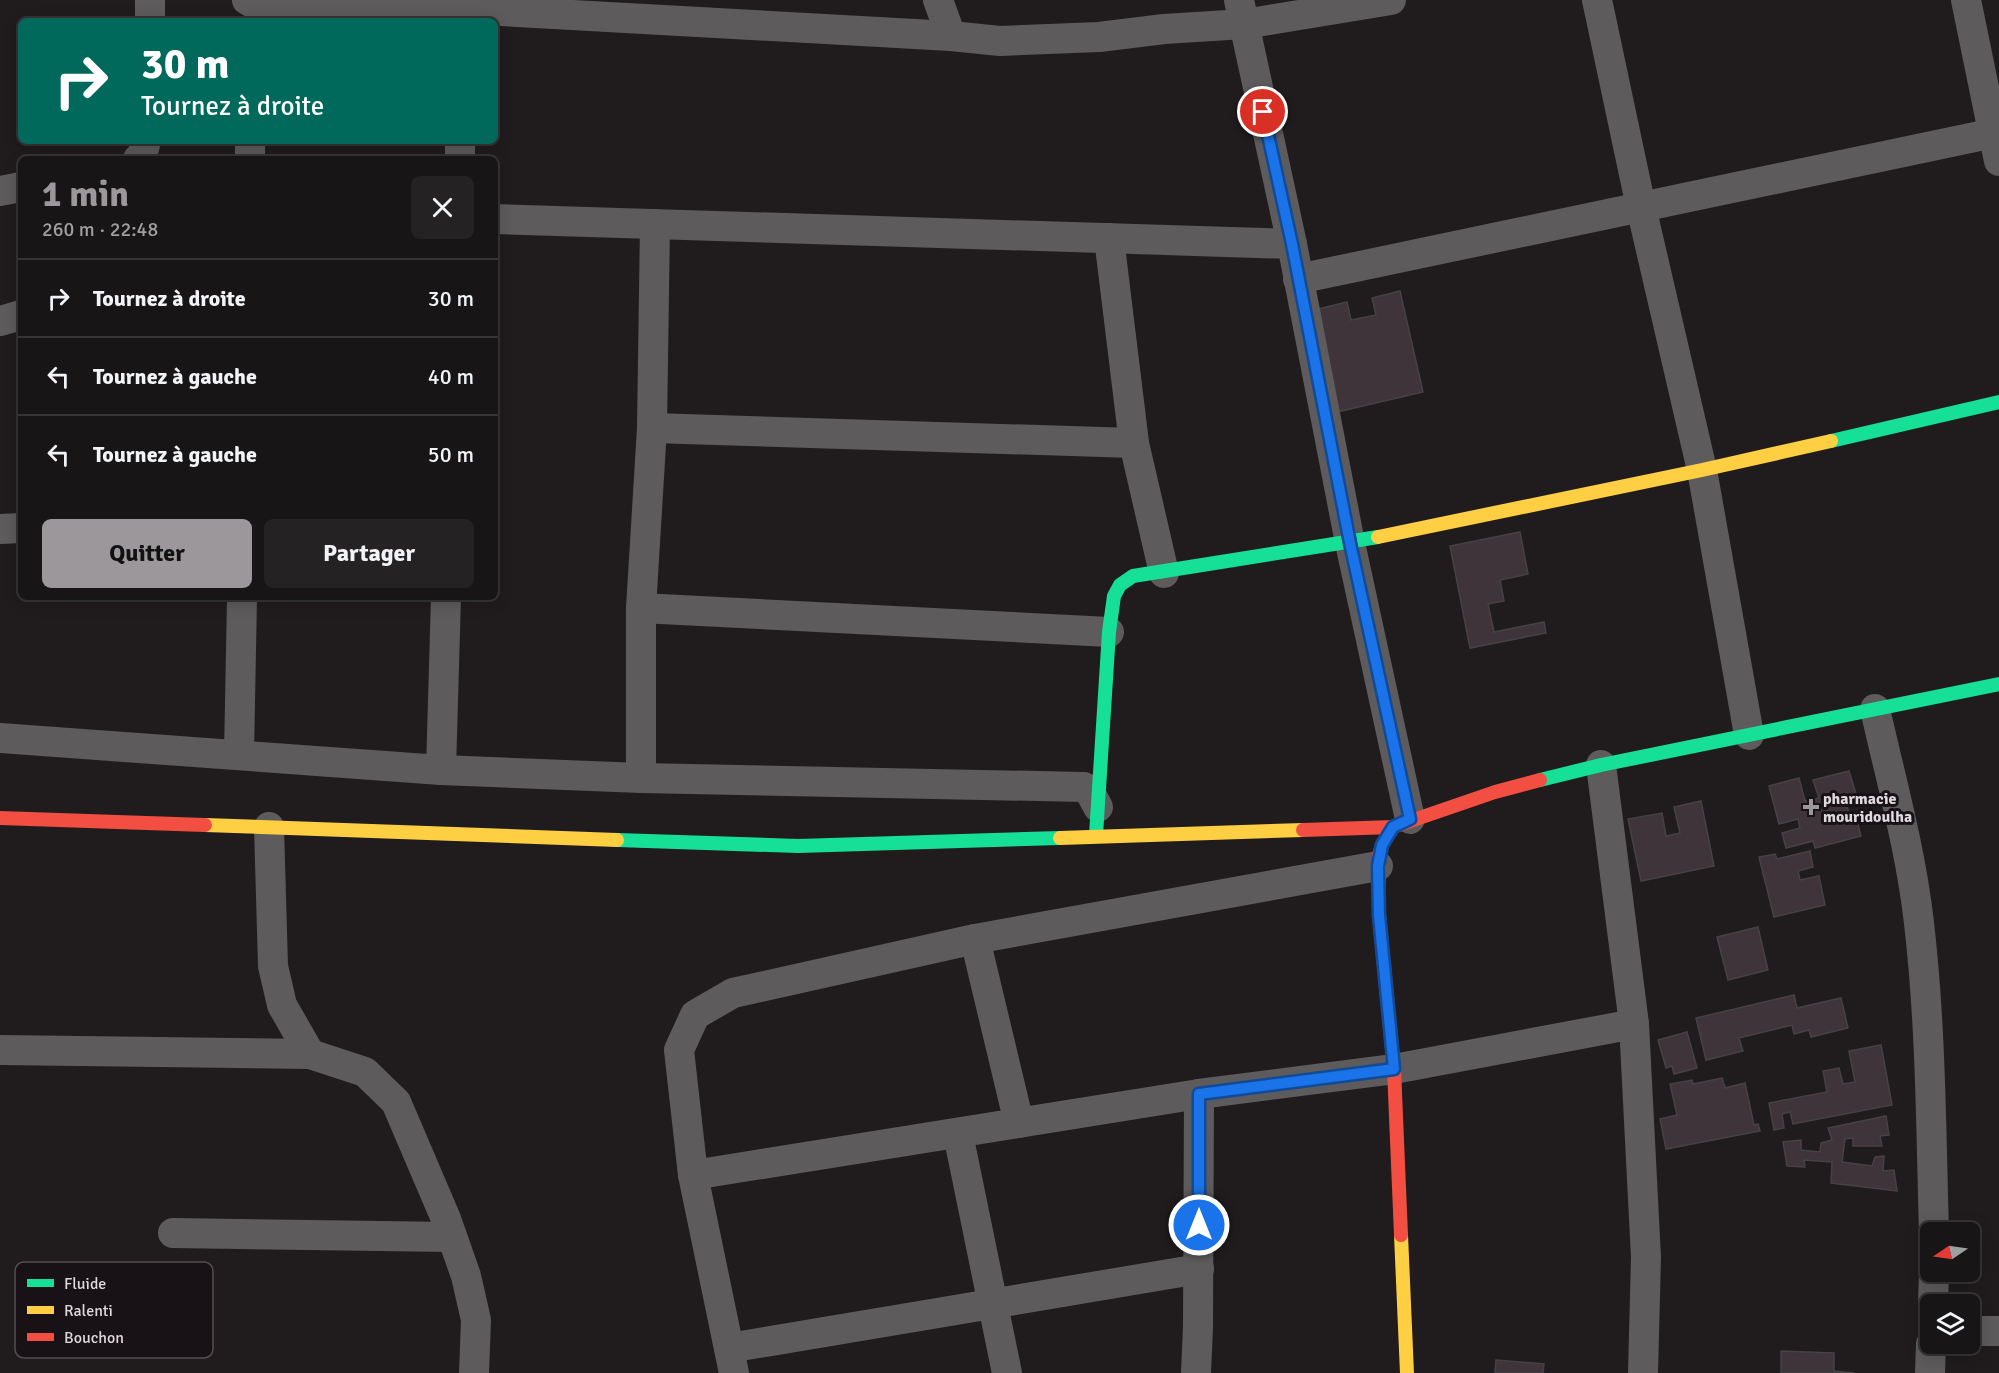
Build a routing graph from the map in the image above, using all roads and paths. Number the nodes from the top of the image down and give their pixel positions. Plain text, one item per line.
1 (150, 0) edge
2 (938, 0) edge
3 (1391, 0) edge
4 (1597, 0) edge
5 (1966, 0) edge
6 (393, 3) edge
7 (250, 8) edge
8 (1242, 12) edge
9 (465, 16) edge
10 (150, 18) edge
11 (951, 36) junction
12 (1997, 142) edge
13 (18, 188) edge
14 (0, 191) edge
15 (1641, 207) junction
16 (498, 219) edge
17 (655, 224) junction
18 (1109, 238) junction
19 (1292, 244) junction
20 (1299, 279) junction
21 (18, 316) edge
22 (0, 321) edge
23 (1999, 402) edge
24 (652, 428) junction
25 (1134, 443) junction
26 (1702, 470) junction
27 (18, 528) edge
28 (0, 529) edge
29 (1350, 543) junction
30 (1164, 573) junction
31 (242, 600) edge
32 (446, 600) edge
33 (642, 608) junction
34 (1109, 632) junction
35 (1999, 684) edge
36 (1875, 709) junction
37 (1749, 735) junction
38 (0, 738) edge
39 (239, 755) junction
40 (1601, 765) junction
41 (441, 770) junction
42 (641, 778) junction
43 (0, 818) edge
44 (1097, 821) junction
45 (1402, 823) junction
46 (269, 827) junction
47 (1378, 866) junction
48 (975, 939) junction
49 (1634, 1024) junction
50 (0, 1050) edge
51 (310, 1054) junction
52 (1394, 1069) junction
53 (1199, 1094) junction
54 (1019, 1123) junction
55 (958, 1134) junction
56 (693, 1175) junction
57 (1934, 1222) edge
58 (173, 1233) dead end
59 (452, 1237) junction
60 (1199, 1269) junction
61 (992, 1304) junction
62 (1980, 1331) edge
63 (1999, 1331) edge
64 (1931, 1354) edge
65 (731, 1361) edge
66 (474, 1373) edge
67 (1007, 1373) edge
68 (1196, 1373) edge
69 (1407, 1373) edge
70 (1643, 1373) edge
71 (1930, 1373) edge

1 - 10 street
2 - 11 street
3 - 8 street
4 - 15 street
5 - 12 street
6 - 7 street
6 - 9 street
8 - 11 street
8 - 19 street
9 - 11 street
12 - 15 street
13 - 14 street
15 - 20 street
15 - 26 street
16 - 17 street
17 - 18 street
17 - 24 street
18 - 19 street
18 - 25 street
19 - 20 street
20 - 29 street
21 - 22 street
23 - 26 street
24 - 25 street
24 - 33 street
25 - 30 street
26 - 29 street
26 - 37 street
27 - 28 street
29 - 30 street
29 - 45 street
30 - 34 street
31 - 39 street
32 - 41 street
33 - 34 street
33 - 42 street
34 - 44 street
35 - 36 street
36 - 37 street
36 - 57 street
37 - 40 street
38 - 39 street
39 - 41 street
40 - 45 street
40 - 49 street
41 - 42 street
42 - 44 street
43 - 46 street
44 - 45 street
44 - 46 street
45 - 47 street
46 - 51 street
47 - 48 street
47 - 52 street
48 - 54 street
48 - 56 street
49 - 52 street
49 - 70 street
50 - 51 street
51 - 59 street
52 - 53 street
52 - 69 street
53 - 54 street
53 - 60 street
54 - 55 street
55 - 56 street
55 - 61 street
56 - 65 street
58 - 59 street
59 - 66 street
60 - 61 street
60 - 68 street
61 - 65 street
61 - 67 street
62 - 63 street
64 - 71 street

